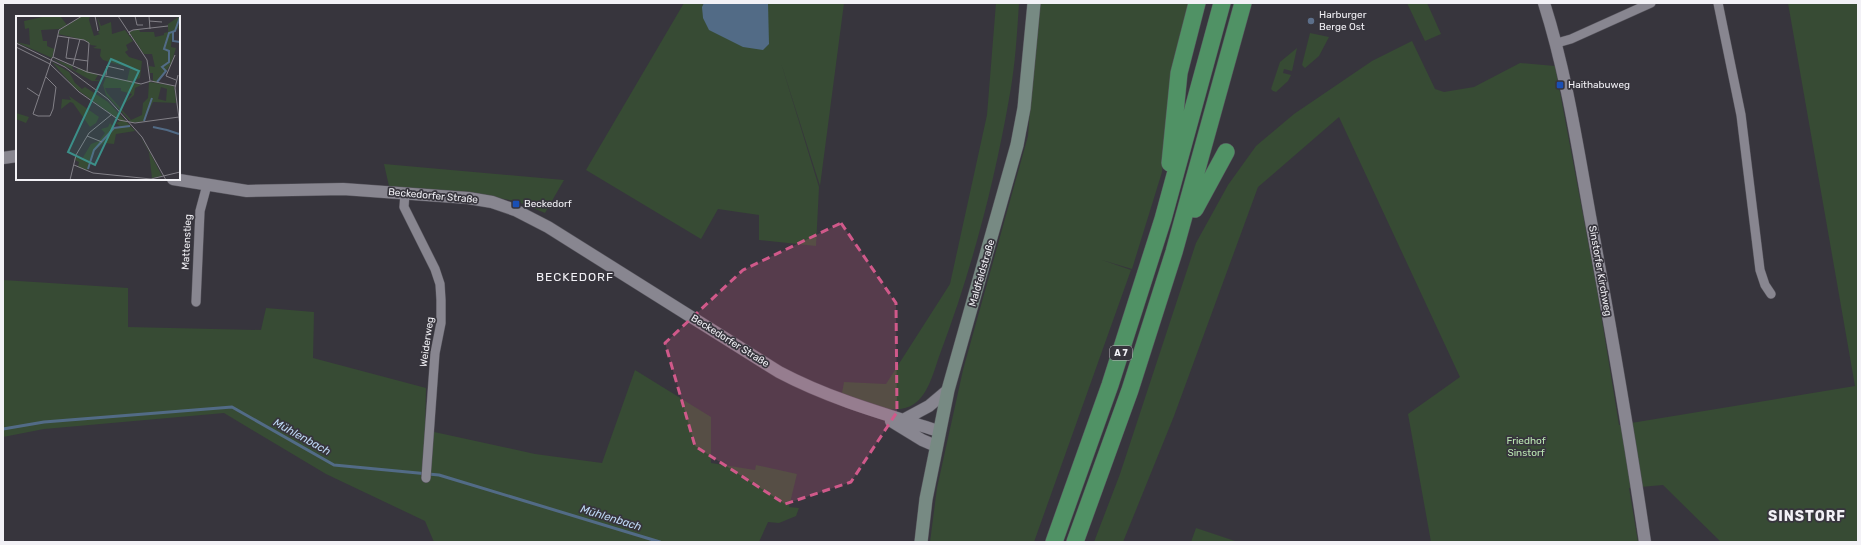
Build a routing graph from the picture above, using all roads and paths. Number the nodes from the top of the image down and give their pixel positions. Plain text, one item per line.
1 (1034, 3) edge
2 (1196, 3) edge
3 (1222, 3) edge
4 (1243, 3) edge
5 (1544, 3) edge
6 (1651, 3) edge
7 (1718, 3) edge
8 (1557, 43) junction
9 (1226, 152) dead end
10 (16, 156) edge
11 (3, 158) edge
12 (178, 180) edge
13 (206, 185) junction
14 (405, 194) junction
15 (1163, 219) junction
16 (1174, 252) junction
17 (1771, 294) dead end
18 (196, 302) dead end
19 (948, 390) junction
20 (878, 413) junction
21 (903, 420) junction
22 (939, 431) junction
23 (936, 446) junction
24 (426, 478) dead end
25 (920, 542) edge
26 (1054, 542) edge
27 (1075, 542) edge
28 (1645, 542) edge

1 - 19 main road, Maldfeldstraße
2 - 15 highway
3 - 15 highway, A 7
4 - 16 highway, A 7
5 - 8 street, Sinstorfer Kirchweg
6 - 8 street
7 - 17 street
8 - 28 street, Sinstorfer Kirchweg
9 - 16 highway
10 - 11 street
12 - 13 street, Beckedorfer Straße
13 - 14 street, Beckedorfer Straße
13 - 18 street, Mattenstieg
14 - 20 street, Beckedorfer Straße
14 - 24 street, Weiderweg
15 - 26 highway, A 7
16 - 27 highway, A 7
19 - 21 street
19 - 22 main road, Maldfeldstraße
20 - 21 street, Beckedorfer Straße
20 - 23 street, Beckedorfer Straße
21 - 22 street, Beckedorfer Straße
22 - 23 main road, Maldfeldstraße
23 - 25 main road, Maldfeldstraße

